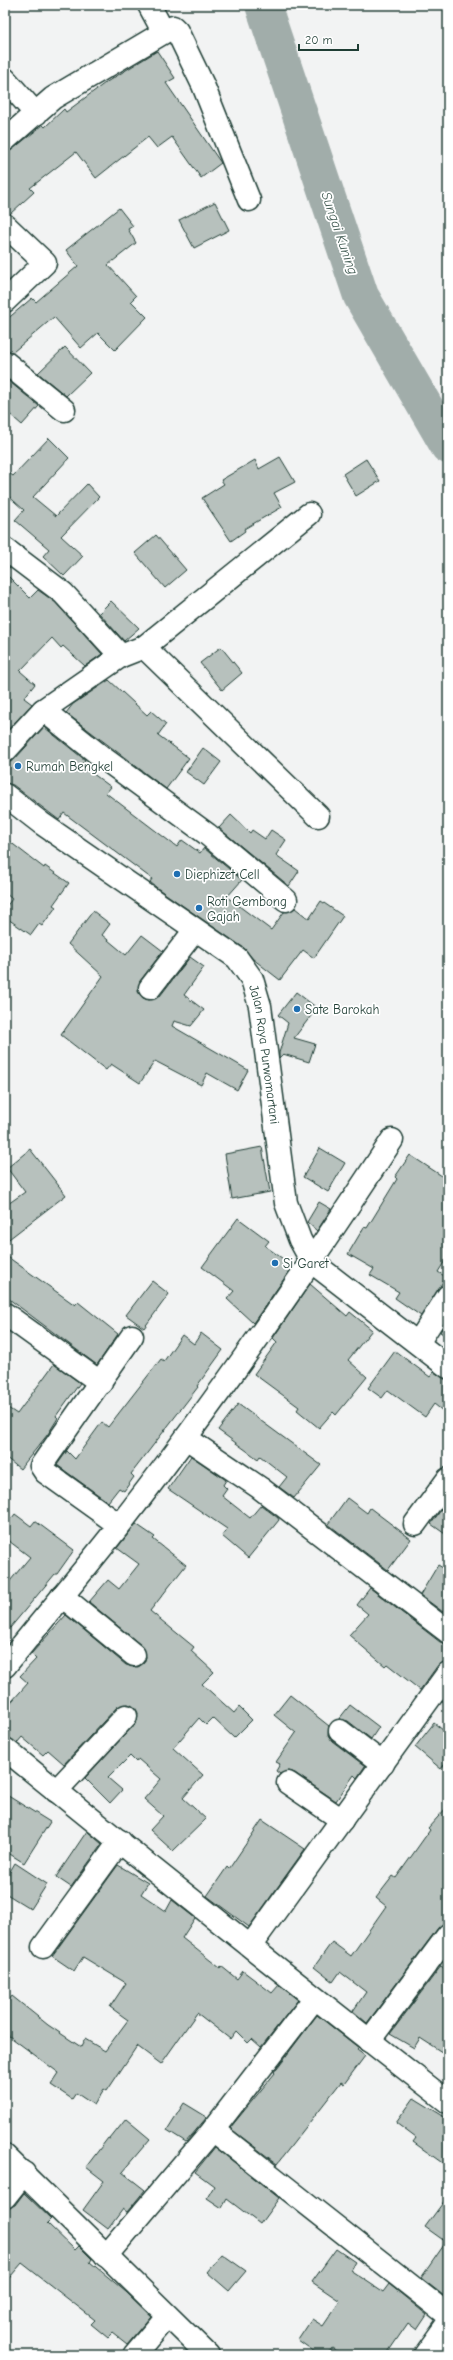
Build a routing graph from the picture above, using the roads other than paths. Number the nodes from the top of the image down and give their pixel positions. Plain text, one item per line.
1 (149, 5) edge
2 (163, 31) junction
3 (5, 79) edge
4 (36, 114) junction
5 (5, 140) edge
6 (249, 200) dead end
7 (5, 225) edge
8 (5, 301) edge
9 (5, 362) edge
10 (64, 410) dead end
11 (309, 514) dead end
12 (5, 549) edge
13 (144, 647) junction
14 (121, 656) junction
15 (43, 710) junction
16 (5, 751) edge
17 (5, 795) edge
18 (318, 816) dead end
19 (286, 900) dead end
20 (195, 930) junction
21 (150, 988) dead end
22 (392, 1140) dead end
23 (312, 1262) junction
24 (448, 1296) edge
25 (5, 1314) edge
26 (132, 1336) dead end
27 (418, 1343) junction
28 (448, 1367) edge
29 (101, 1383) junction
30 (186, 1438) junction
31 (448, 1479) edge
32 (415, 1524) dead end
33 (119, 1525) junction
34 (62, 1596) junction
35 (448, 1632) edge
36 (134, 1655) dead end
37 (5, 1666) edge
38 (448, 1673) edge
39 (126, 1716) dead end
40 (340, 1731) dead end
41 (5, 1749) edge
42 (383, 1764) junction
43 (288, 1783) dead end
44 (56, 1790) junction
45 (342, 1820) junction
46 (120, 1841) junction
47 (448, 1935) edge
48 (251, 1945) junction
49 (43, 1947) dead end
50 (314, 1999) junction
51 (369, 2041) junction
52 (448, 2102) edge
53 (213, 2130) junction
54 (5, 2156) edge
55 (24, 2173) junction
56 (5, 2197) edge
57 (106, 2256) junction
58 (448, 2315) edge
59 (167, 2316) junction
60 (448, 2323) edge
61 (134, 2355) edge
62 (208, 2355) edge
63 (425, 2355) edge

1 - 2 street
2 - 4 street
2 - 6 street
3 - 4 street
4 - 5 street
7 - 8 street
9 - 10 street
11 - 13 street
12 - 14 street
13 - 14 street
13 - 18 street
14 - 15 street
15 - 16 street
15 - 19 street
17 - 20 street, Jalan Raya Purwomartani
20 - 21 street
20 - 23 street, Jalan Raya Purwomartani
22 - 23 street
23 - 27 street, Jalan Raya Purwomartani
23 - 30 street
24 - 27 street
25 - 29 street
26 - 29 street
27 - 28 street, Jalan Raya Purwomartani
29 - 33 street
30 - 33 street
30 - 35 street
31 - 32 street
33 - 34 street
34 - 36 street
34 - 37 street
38 - 42 street
39 - 44 street
40 - 42 street
41 - 44 street
42 - 45 street
43 - 45 street
44 - 46 street
45 - 48 street
46 - 48 street
46 - 49 street
47 - 51 street
48 - 50 street
50 - 51 street
50 - 53 street
51 - 52 street
53 - 57 street
53 - 58 street
54 - 55 street
55 - 56 street
55 - 57 street
57 - 59 street
59 - 61 street
59 - 62 street
60 - 63 street

